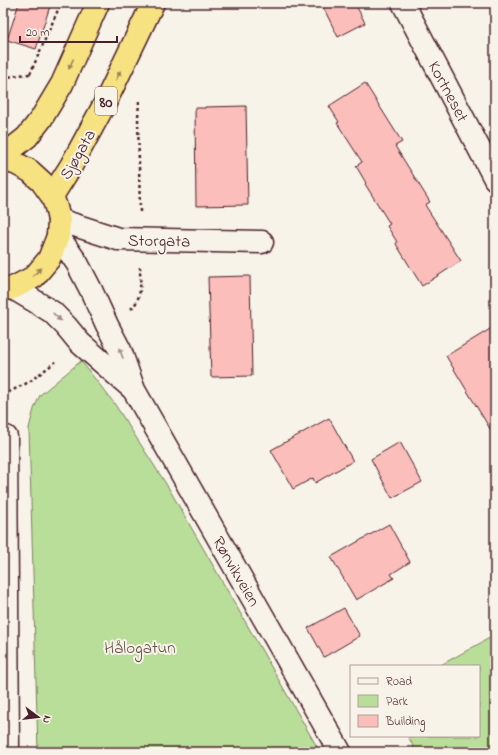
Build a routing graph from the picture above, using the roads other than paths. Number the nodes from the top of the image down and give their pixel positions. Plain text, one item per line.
1 (98, 3) edge
2 (153, 3) edge
3 (403, 3) edge
4 (3, 156) edge
5 (3, 160) edge
6 (495, 179) edge
7 (52, 196) junction
8 (58, 228) junction
9 (262, 242) dead end
10 (8, 289) edge
11 (134, 390) junction
12 (6, 438) dead end
13 (8, 752) edge
14 (340, 752) edge

1 -> 4 highway
7 -> 2 highway, Sjøgata / 80
3 - 6 street, Kortneset
5 - 7 highway
7 - 8 highway
8 - 9 street, Storgata
10 -> 8 highway
11 -> 8 street, Rønvikveien
10 -> 11 street, Rønvikveien
11 - 14 street, Rønvikveien
12 - 13 street

